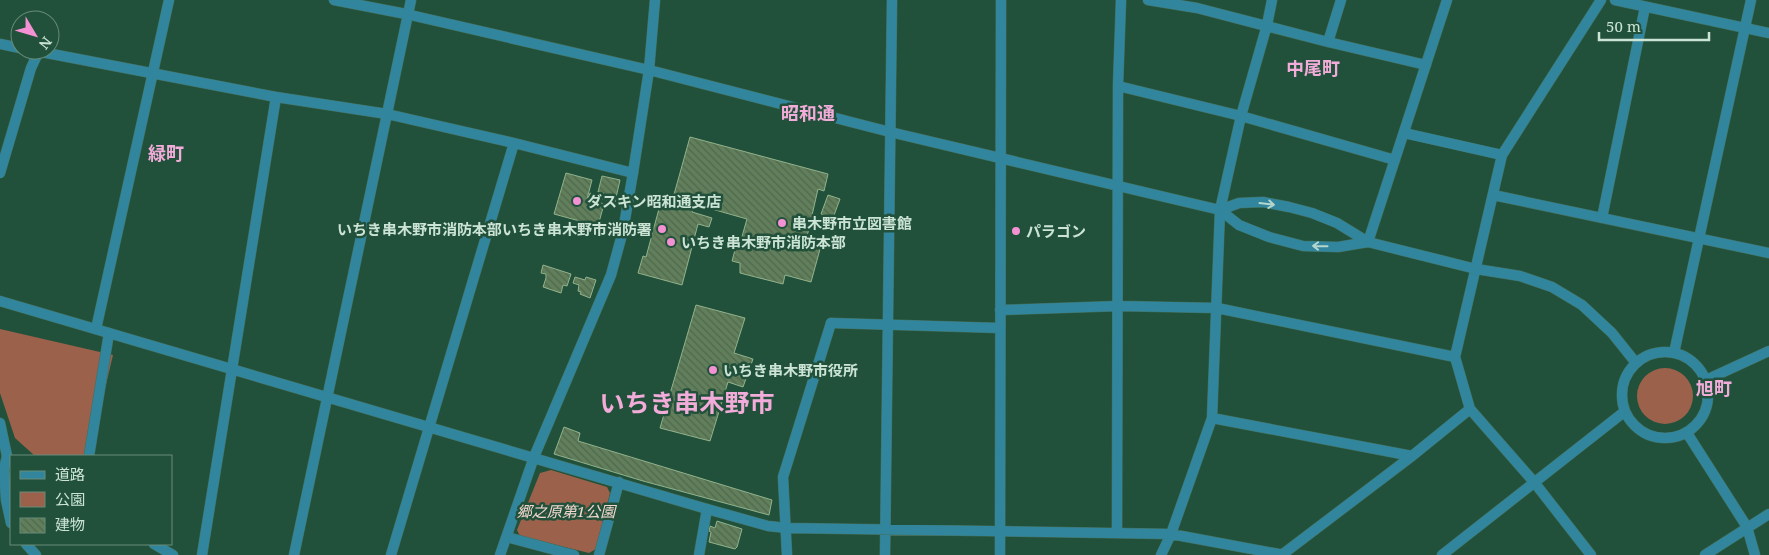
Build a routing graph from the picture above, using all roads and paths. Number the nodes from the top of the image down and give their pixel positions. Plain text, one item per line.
1 (169, 0) edge
2 (334, 0) edge
3 (411, 0) edge
4 (655, 0) edge
5 (892, 0) edge
6 (1001, 0) edge
7 (1121, 0) edge
8 (1148, 0) edge
9 (1272, 0) edge
10 (1341, 0) edge
11 (1447, 0) edge
12 (1601, 0) edge
13 (1615, 0) edge
14 (1751, 0) edge
15 (1198, 4) edge
16 (1645, 6) junction
17 (406, 14) junction
18 (1267, 25) junction
19 (1745, 29) junction
20 (1769, 34) edge
21 (1328, 42) junction
22 (60, 55) edge
23 (33, 60) edge
24 (1426, 65) junction
25 (649, 70) junction
26 (152, 72) junction
27 (1118, 86) junction
28 (276, 97) junction
29 (387, 114) junction
30 (1241, 116) junction
31 (890, 132) junction
32 (1404, 133) junction
33 (514, 143) junction
34 (1502, 155) junction
35 (1001, 159) junction
36 (1395, 160) junction
37 (0, 173) edge
38 (633, 173) junction
39 (1119, 185) junction
40 (1492, 194) junction
41 (1220, 210) junction
42 (1602, 218) junction
43 (1698, 238) junction
44 (1368, 242) junction
45 (1769, 254) edge
46 (1476, 269) junction
47 (0, 301) edge
48 (1119, 306) junction
49 (1216, 308) junction
50 (1000, 310) junction
51 (889, 324) junction
52 (1000, 328) junction
53 (96, 329) junction
54 (109, 333) junction
55 (1769, 351) edge
56 (1674, 352) junction
57 (1455, 358) junction
58 (1636, 363) junction
59 (232, 369) junction
60 (1706, 380) junction
61 (327, 396) junction
62 (1470, 409) junction
63 (1624, 412) junction
64 (1212, 418) junction
65 (0, 423) edge
66 (430, 427) junction
67 (1687, 433) junction
68 (90, 455) edge
69 (1412, 456) junction
70 (534, 457) junction
71 (9, 458) edge
72 (619, 482) junction
73 (1534, 482) junction
74 (707, 509) junction
75 (1769, 514) edge
76 (10, 518) edge
77 (1747, 527) junction
78 (787, 528) junction
79 (885, 529) junction
80 (1000, 532) junction
81 (1117, 534) junction
82 (1171, 534) junction
83 (507, 537) junction
84 (27, 545) edge
85 (156, 545) edge
86 (1284, 554) edge
87 (36, 555) edge
88 (173, 555) edge
89 (202, 555) edge
90 (294, 555) edge
91 (391, 555) edge
92 (500, 555) edge
93 (574, 555) edge
94 (599, 555) edge
95 (699, 555) edge
96 (787, 555) edge
97 (885, 555) edge
98 (1000, 555) edge
99 (1161, 555) edge
100 (1442, 555) edge
101 (1592, 555) edge
102 (1705, 555) edge
103 (1756, 555) edge

1 - 26 street
2 - 17 street
3 - 17 street
4 - 25 street
5 - 31 street
6 - 35 street
7 - 27 street
8 - 15 street
9 - 18 street
10 - 21 street
11 - 24 street
12 - 34 street
13 - 16 street
14 - 19 street
15 - 18 street
16 - 19 street
16 - 42 street
17 - 25 street
17 - 29 street
18 - 21 street
18 - 30 street
19 - 20 street
19 - 43 street
21 - 24 street
22 - 26 street
23 - 37 street
24 - 32 street
25 - 31 street
25 - 38 street
26 - 28 street
26 - 53 street
27 - 30 street
27 - 39 street
28 - 29 street
28 - 59 street
29 - 33 street
29 - 61 street
30 - 36 street
30 - 41 street
31 - 35 street
31 - 51 street
32 - 34 street
32 - 36 street
33 - 38 street
33 - 66 street
34 - 40 street
35 - 39 street
35 - 50 street
36 - 44 street
38 - 70 street
39 - 41 street
39 - 48 street
40 - 42 street
40 - 46 street
44 -> 41 street
41 -> 44 street
41 - 49 street
42 - 43 street
43 - 45 street
43 - 56 street
44 - 46 street
46 - 57 street
46 - 58 street
47 - 53 street
48 - 49 street
48 - 50 street
48 - 81 street
49 - 57 street
49 - 64 street
50 - 52 street
51 - 52 street
51 - 78 street
51 - 79 street
52 - 80 street
53 - 54 street
54 - 59 street
54 - 68 street
55 - 60 street
56 - 58 street
56 - 60 street
57 - 62 street
58 - 63 street
59 - 61 street
59 - 89 street
60 - 67 street
61 - 66 street
61 - 90 street
62 - 69 street
62 - 73 street
63 - 67 street
63 - 73 street
64 - 69 street
64 - 82 street
65 - 71 street
66 - 70 street
66 - 91 street
67 - 77 street
69 - 86 street
70 - 72 street
70 - 83 street
71 - 76 street
72 - 74 street
72 - 94 street
73 - 100 street
73 - 101 street
74 - 78 street
74 - 95 street
75 - 77 street
77 - 102 street
77 - 103 street
78 - 79 street
78 - 96 street
79 - 80 street
79 - 97 street
80 - 81 street
80 - 98 street
81 - 82 street
82 - 86 street
82 - 99 street
83 - 92 street
83 - 93 street
84 - 87 street
85 - 88 street

